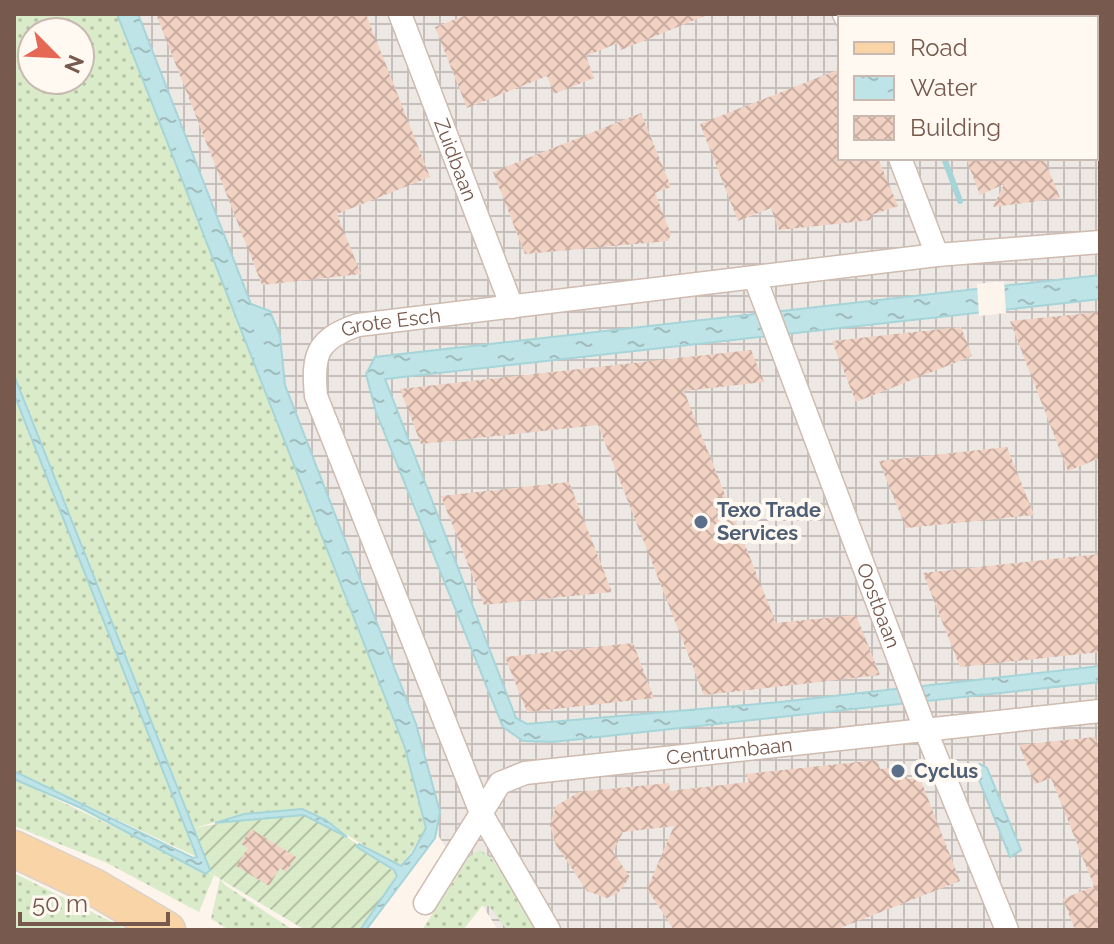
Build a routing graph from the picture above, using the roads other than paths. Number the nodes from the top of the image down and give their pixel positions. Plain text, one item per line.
1 (400, 14) edge
2 (901, 160) edge
3 (1100, 242) edge
4 (937, 255) junction
5 (755, 278) junction
6 (512, 307) junction
7 (1100, 711) edge
8 (921, 719) junction
9 (481, 813) junction
10 (14, 849) edge
11 (14, 866) edge
12 (425, 903) dead end
13 (138, 930) edge
14 (167, 930) edge
15 (549, 930) edge
16 (1007, 930) edge

1 - 6 street, Zuidbaan
2 - 4 street
3 - 4 street, Grote Esch
4 - 5 street, Grote Esch
5 - 6 street, Grote Esch
5 - 8 street, Oostbaan
6 - 9 street, Grote Esch
7 - 8 street, Centrumbaan
8 - 9 street, Centrumbaan
8 - 16 street, Oostbaan
9 - 12 street, Centrumbaan
9 - 15 street, Grote Esch
10 - 14 main road
11 - 13 main road

